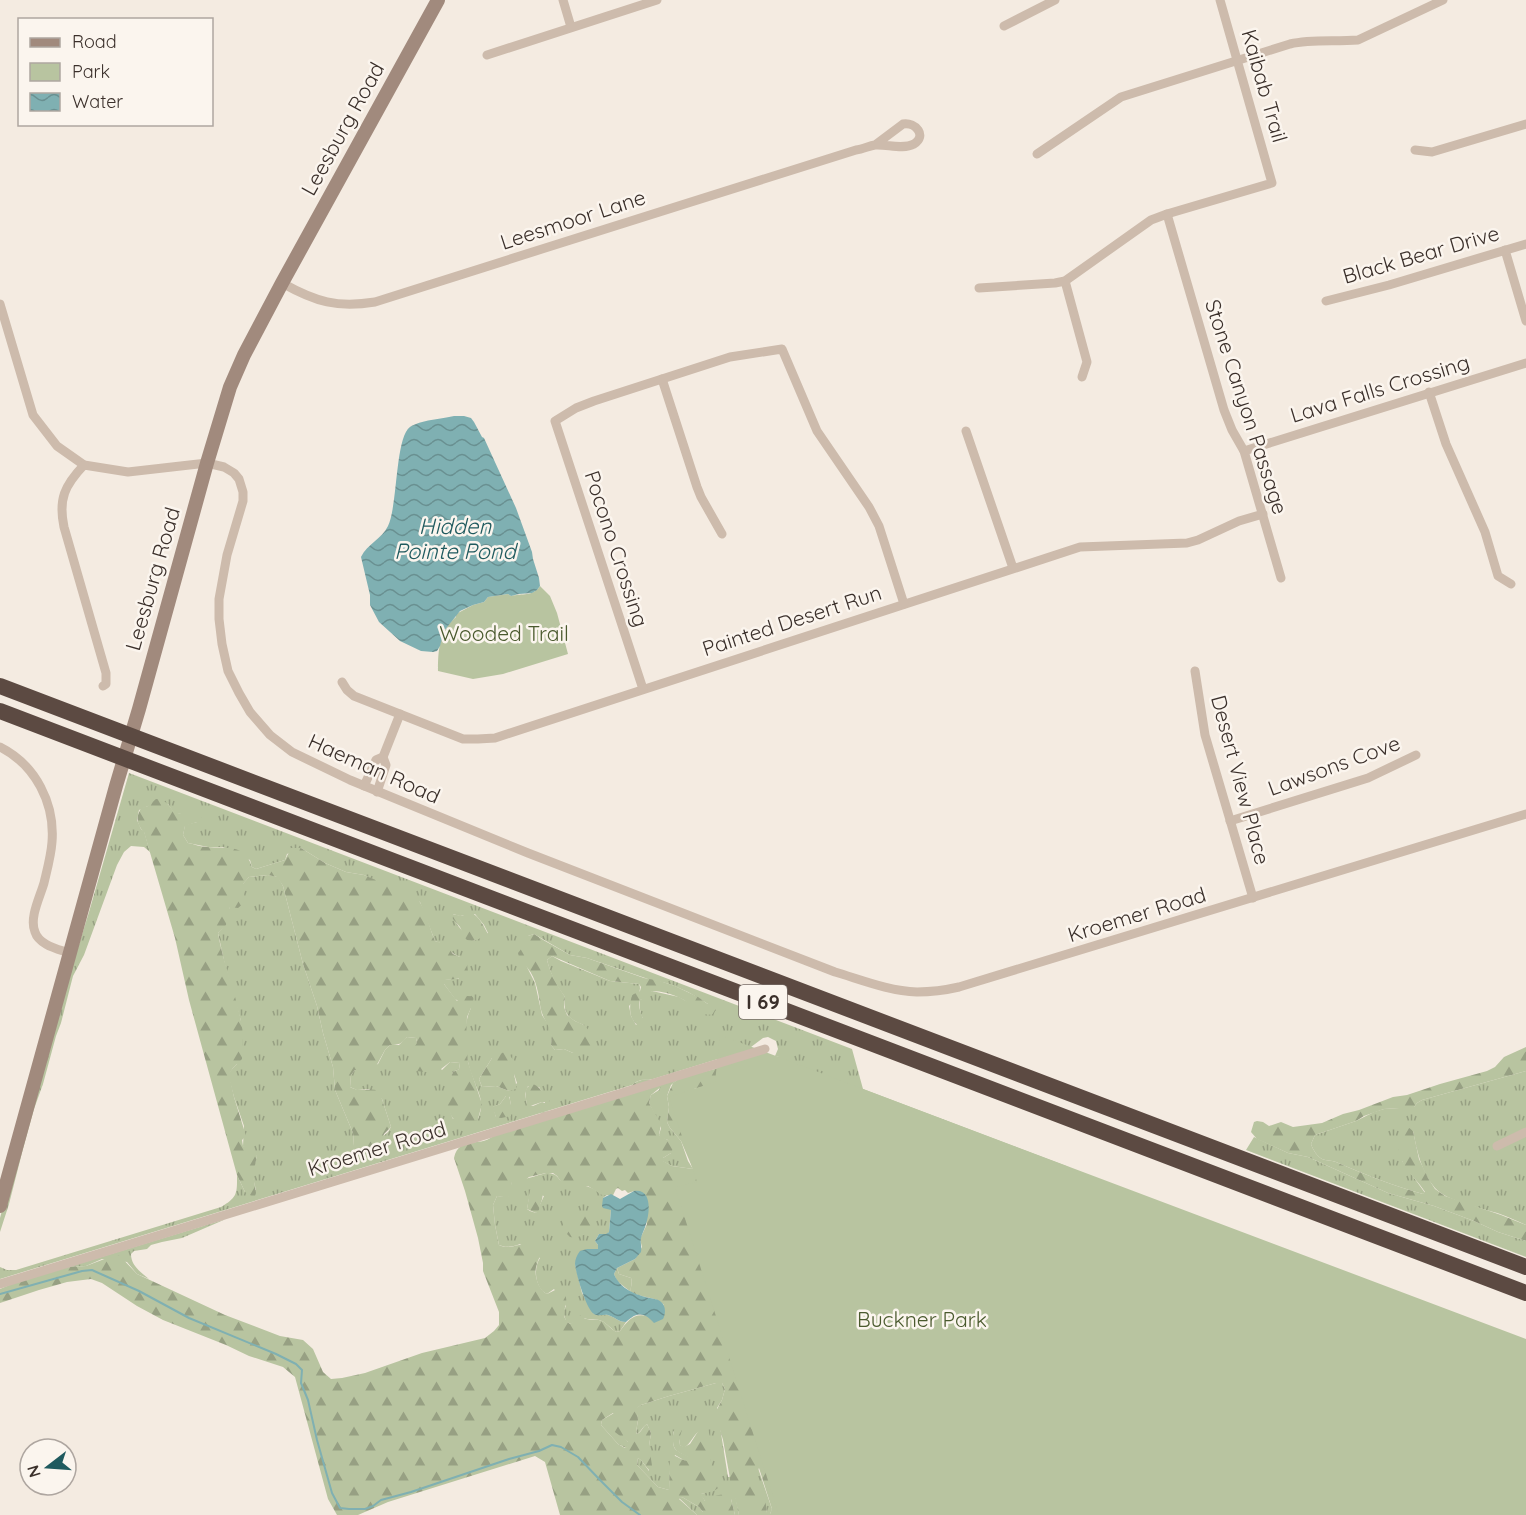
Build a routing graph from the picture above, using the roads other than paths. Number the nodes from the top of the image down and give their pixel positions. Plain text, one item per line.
1 (438, 0) edge
2 (563, 0) edge
3 (657, 0) edge
4 (1055, 0) edge
5 (1220, 0) edge
6 (1443, 0) edge
7 (1004, 26) dead end
8 (571, 27) junction
9 (487, 55) dead end
10 (1238, 60) junction
11 (1526, 124) edge
12 (875, 145) dead end
13 (1415, 150) dead end
14 (1036, 154) dead end
15 (1167, 214) junction
16 (1526, 244) edge
17 (1505, 250) junction
18 (1065, 281) junction
19 (282, 283) junction
20 (979, 288) dead end
21 (1326, 301) dead end
22 (0, 304) edge
23 (1526, 321) edge
24 (1526, 363) edge
25 (1082, 377) dead end
26 (662, 379) junction
27 (1429, 392) junction
28 (966, 431) dead end
29 (1244, 451) junction
30 (207, 463) junction
31 (84, 465) junction
32 (1263, 514) junction
33 (722, 534) dead end
34 (1013, 568) junction
35 (1281, 578) dead end
36 (1511, 584) dead end
37 (904, 604) junction
38 (1195, 671) dead end
39 (342, 682) dead end
40 (0, 686) edge
41 (104, 686) dead end
42 (643, 689) junction
43 (0, 711) edge
44 (400, 714) junction
45 (0, 747) edge
46 (1416, 755) dead end
47 (383, 757) junction
48 (364, 786) junction
49 (377, 792) junction
50 (1526, 814) edge
51 (1230, 821) junction
52 (1253, 898) junction
53 (757, 941) joint
54 (69, 953) junction
55 (765, 1048) dead end
56 (1526, 1132) edge
57 (1497, 1146) dead end
58 (0, 1206) edge
59 (1526, 1267) edge
60 (0, 1284) edge
61 (1526, 1293) edge

1 - 19 main road, Leesburg Road
2 - 8 street
3 - 8 street
4 - 7 street
5 - 10 street, Kaibab Trail
6 - 10 street
8 - 9 street
10 - 14 street
10 - 15 street, Kaibab Trail
11 - 13 street
12 - 19 street, Leesmoor Lane
15 - 18 street
15 - 29 street, Stone Canyon Passage
16 - 17 street, Black Bear Drive
17 - 21 street, Black Bear Drive
17 - 23 street
18 - 20 street
18 - 25 street
19 - 30 main road, Leesburg Road
22 - 31 street
24 - 27 street, Lava Falls Crossing
26 - 33 street
26 - 37 street
26 - 42 street, Pocono Crossing
27 - 29 street, Lava Falls Crossing
27 - 36 street
28 - 34 street
29 - 32 street, Stone Canyon Passage
30 - 31 street
30 - 48 street, Haeman Road
30 - 54 main road, Leesburg Road
31 - 41 street
32 - 34 street, Painted Desert Run
32 - 35 street, Stone Canyon Passage
34 - 37 street, Painted Desert Run
37 - 42 street, Painted Desert Run
38 - 51 street, Desert View Place
39 - 44 street, Painted Desert Run
40 - 59 highway, I 69
42 - 44 street, Painted Desert Run
43 - 61 highway, I 69
44 - 47 street
45 - 54 street
46 - 51 street, Lawsons Cove
47 - 48 street
47 - 49 street
48 - 49 street, Haeman Road
49 - 53 street, Haeman Road
50 - 52 street, Kroemer Road
51 - 52 street, Desert View Place
52 - 53 street, Kroemer Road
54 - 58 main road, Leesburg Road
55 - 60 street, Kroemer Road
56 - 57 street

